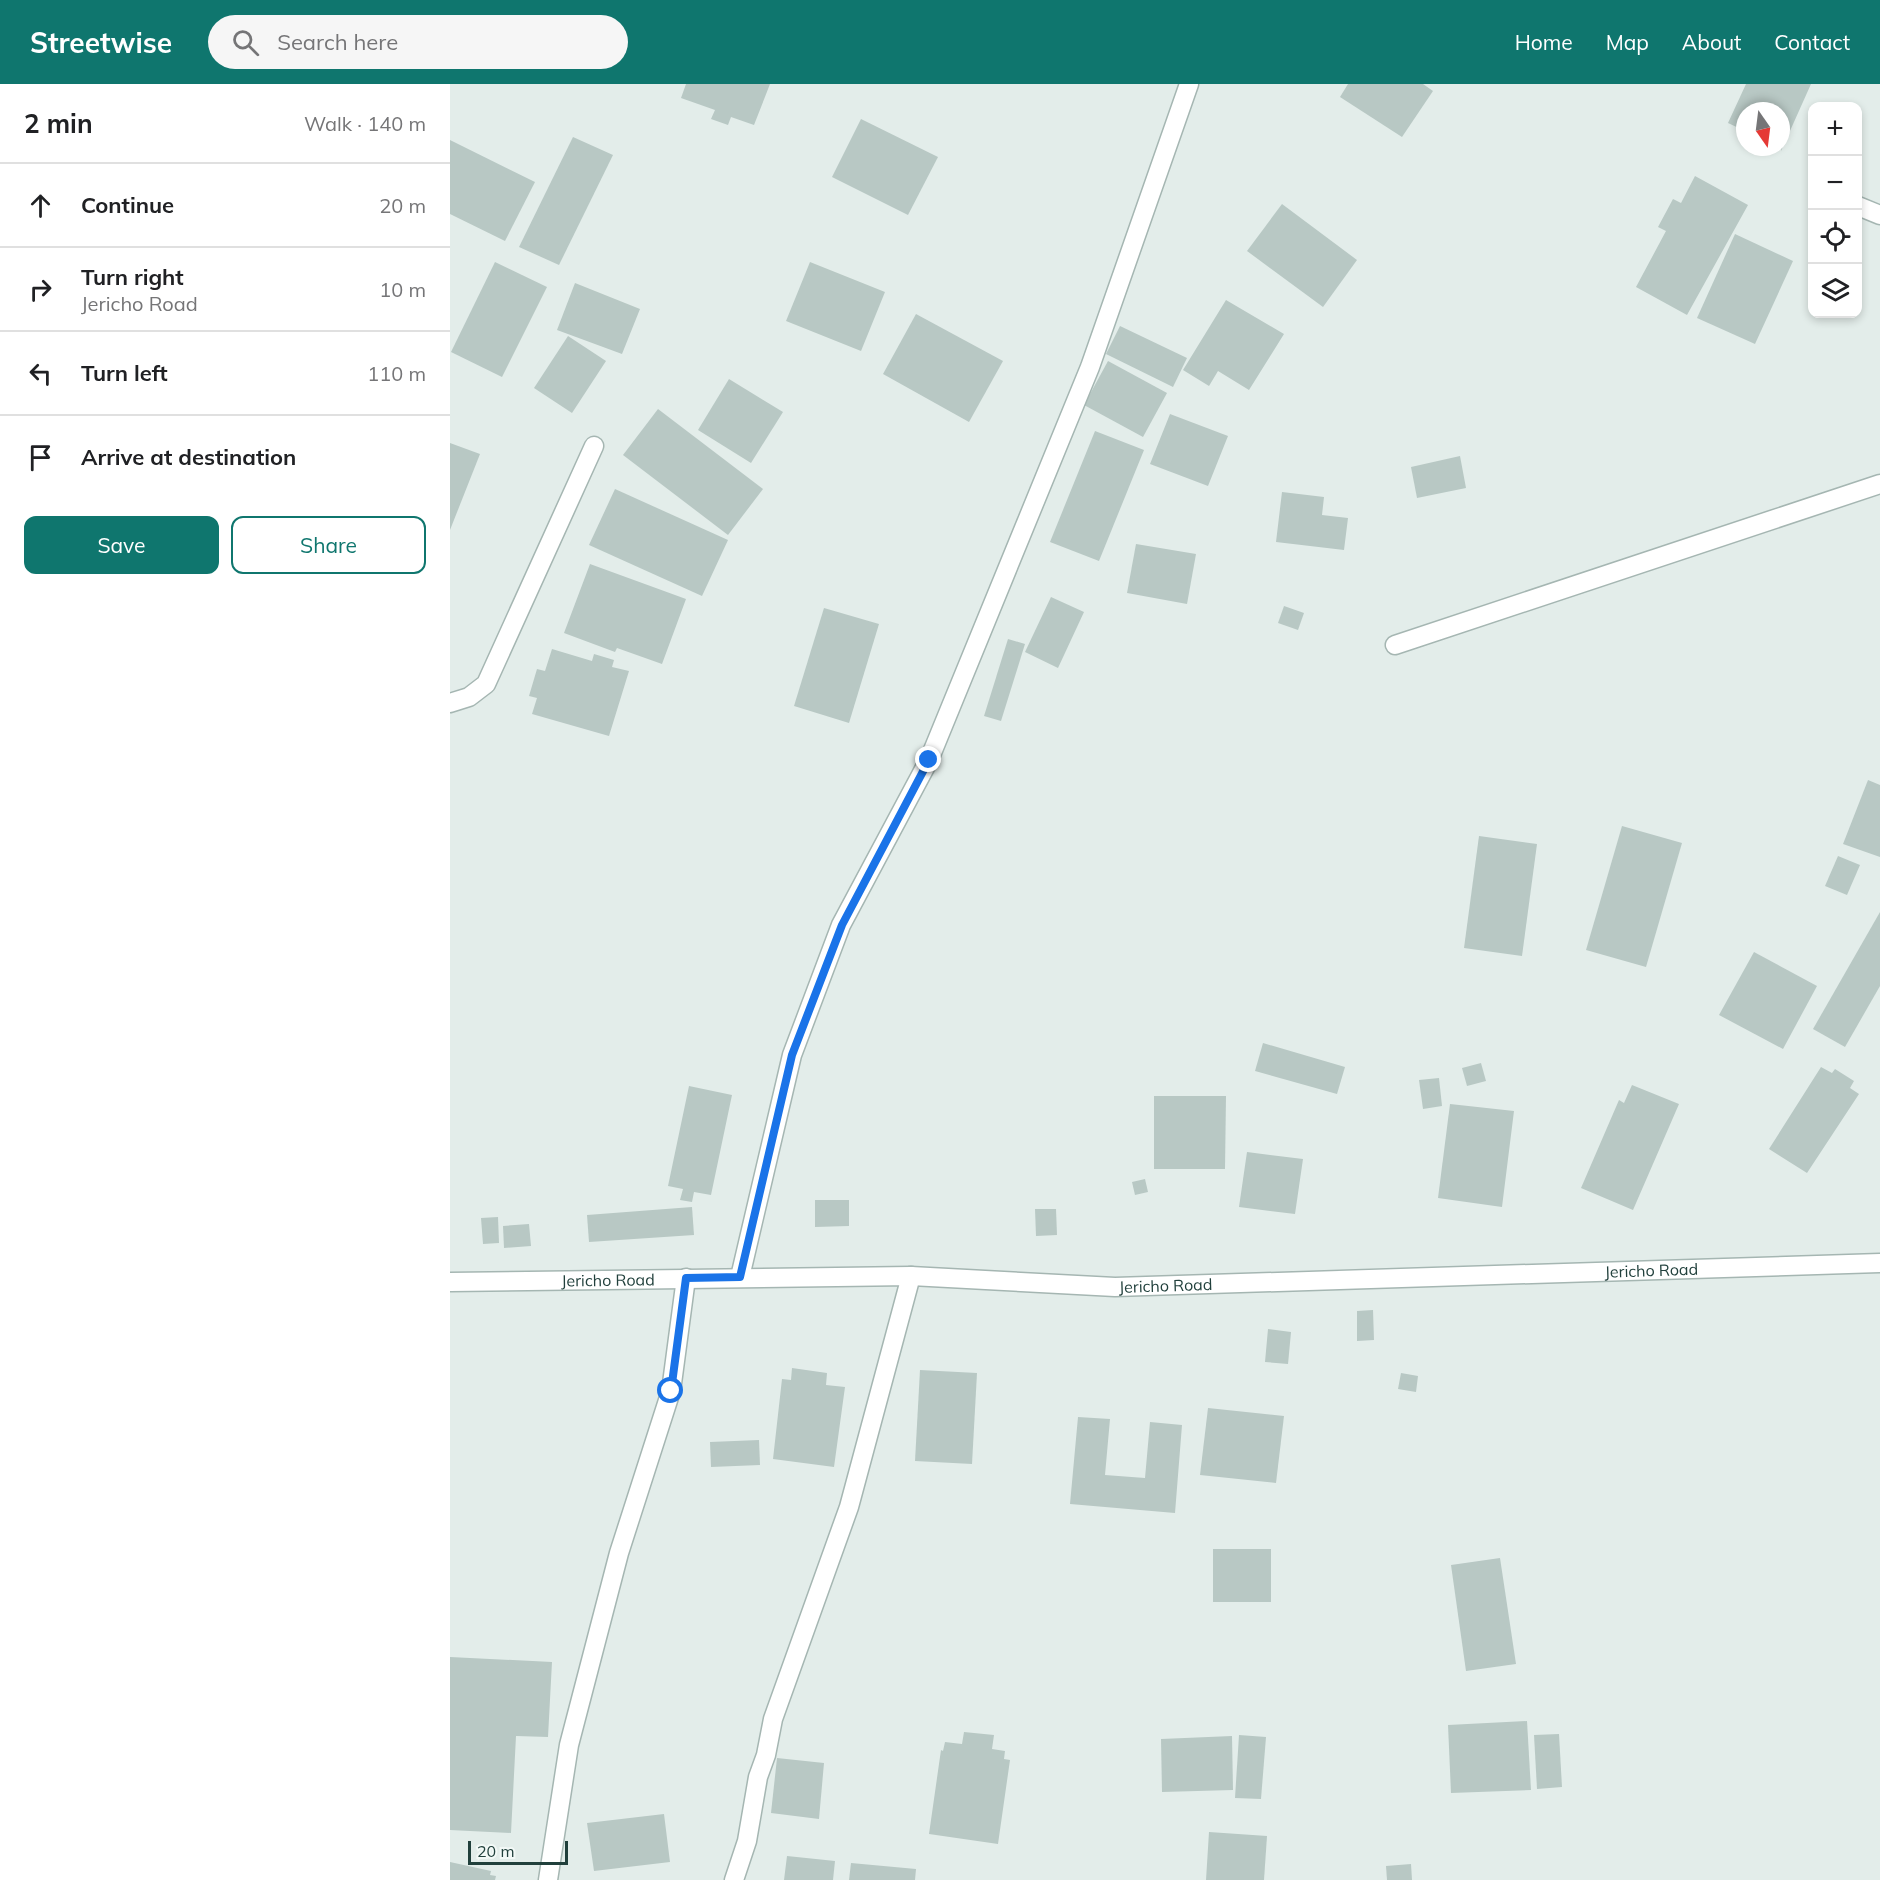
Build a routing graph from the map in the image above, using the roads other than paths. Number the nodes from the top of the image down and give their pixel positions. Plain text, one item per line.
1 (1189, 84) edge
2 (1862, 208) edge
3 (1880, 215) edge
4 (594, 446) dead end
5 (1880, 484) edge
6 (1395, 645) dead end
7 (450, 703) edge
8 (1880, 1263) edge
9 (911, 1276) junction
10 (740, 1277) junction
11 (686, 1278) junction
12 (450, 1282) edge
13 (548, 1880) edge
14 (734, 1880) edge

1 - 10 street
2 - 3 street
4 - 7 street
5 - 6 street
8 - 9 street, Jericho Road
9 - 10 street, Jericho Road
9 - 14 street
10 - 11 street, Jericho Road
11 - 12 street, Jericho Road
11 - 13 street

